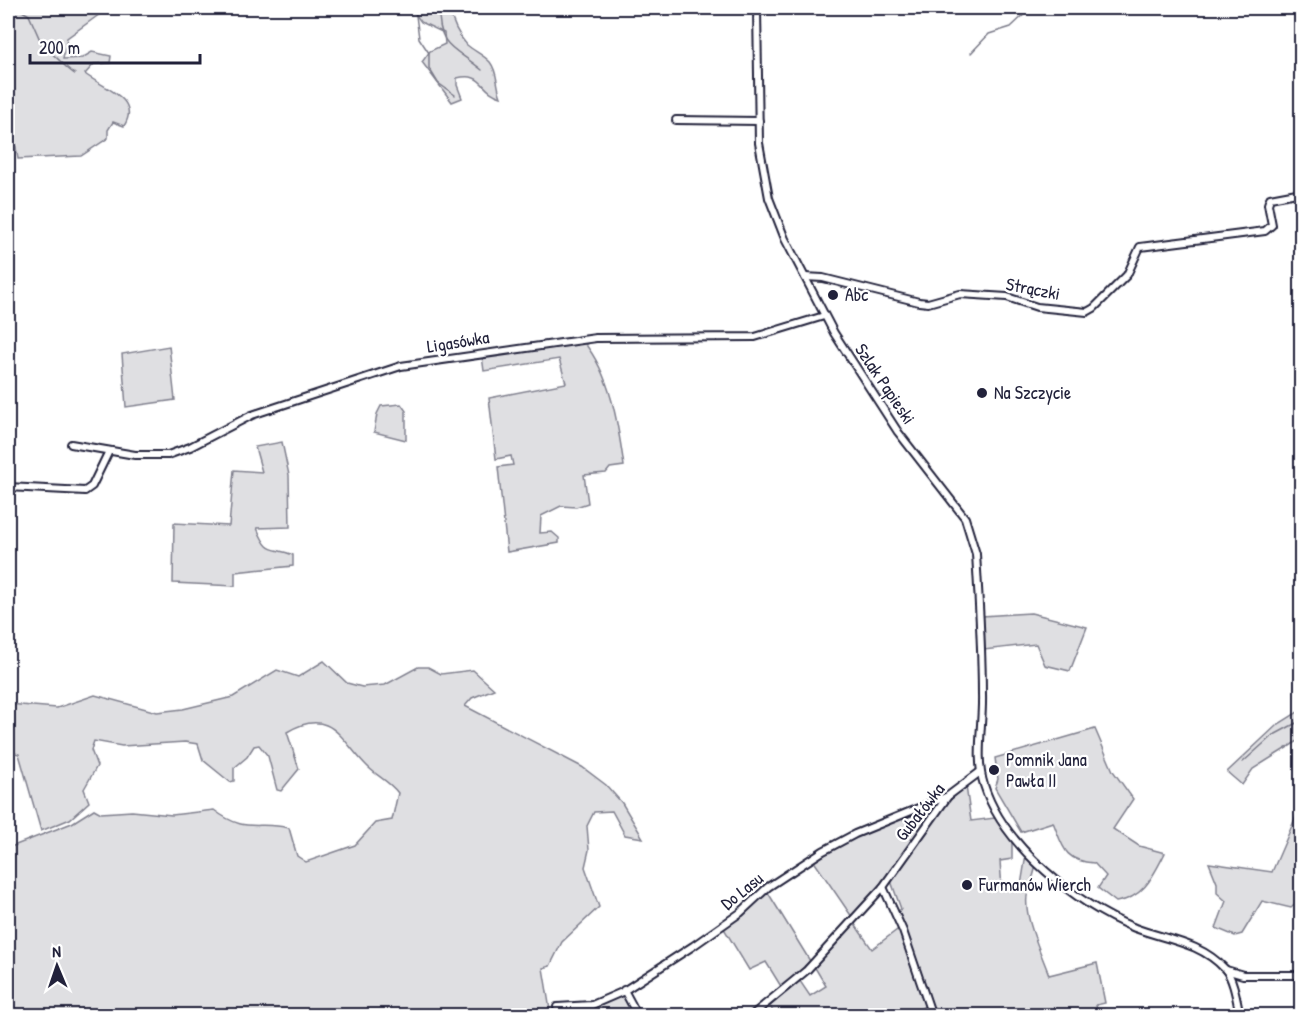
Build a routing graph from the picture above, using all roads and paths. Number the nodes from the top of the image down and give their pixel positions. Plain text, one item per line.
1 (757, 8) edge
2 (676, 120) dead end
3 (759, 121) junction
4 (1302, 192) edge
5 (805, 277) junction
6 (825, 316) junction
7 (71, 444) dead end
8 (109, 451) junction
9 (8, 487) edge
10 (980, 772) junction
11 (948, 796) junction
12 (883, 887) junction
13 (1226, 970) junction
14 (1302, 975) edge
15 (624, 990) junction
16 (557, 1007) dead end
17 (638, 1016) edge
18 (751, 1016) edge
19 (932, 1016) edge
20 (1240, 1016) edge

1 - 3 street, Szlak Papieski
2 - 3 street
3 - 5 street, Szlak Papieski
4 - 5 street, Strączki
5 - 6 street, Szlak Papieski
6 - 8 street, Ligasówka
6 - 10 street, Szlak Papieski
7 - 8 street, Ligasówka
8 - 9 street
10 - 11 street, Gubałówka
10 - 13 street
11 - 12 street, Gubałówka
11 - 15 street, Do Lasu
12 - 18 street, Gubałówka
12 - 19 street
13 - 14 street
13 - 20 street
15 - 16 street, Do Lasu
15 - 17 street

